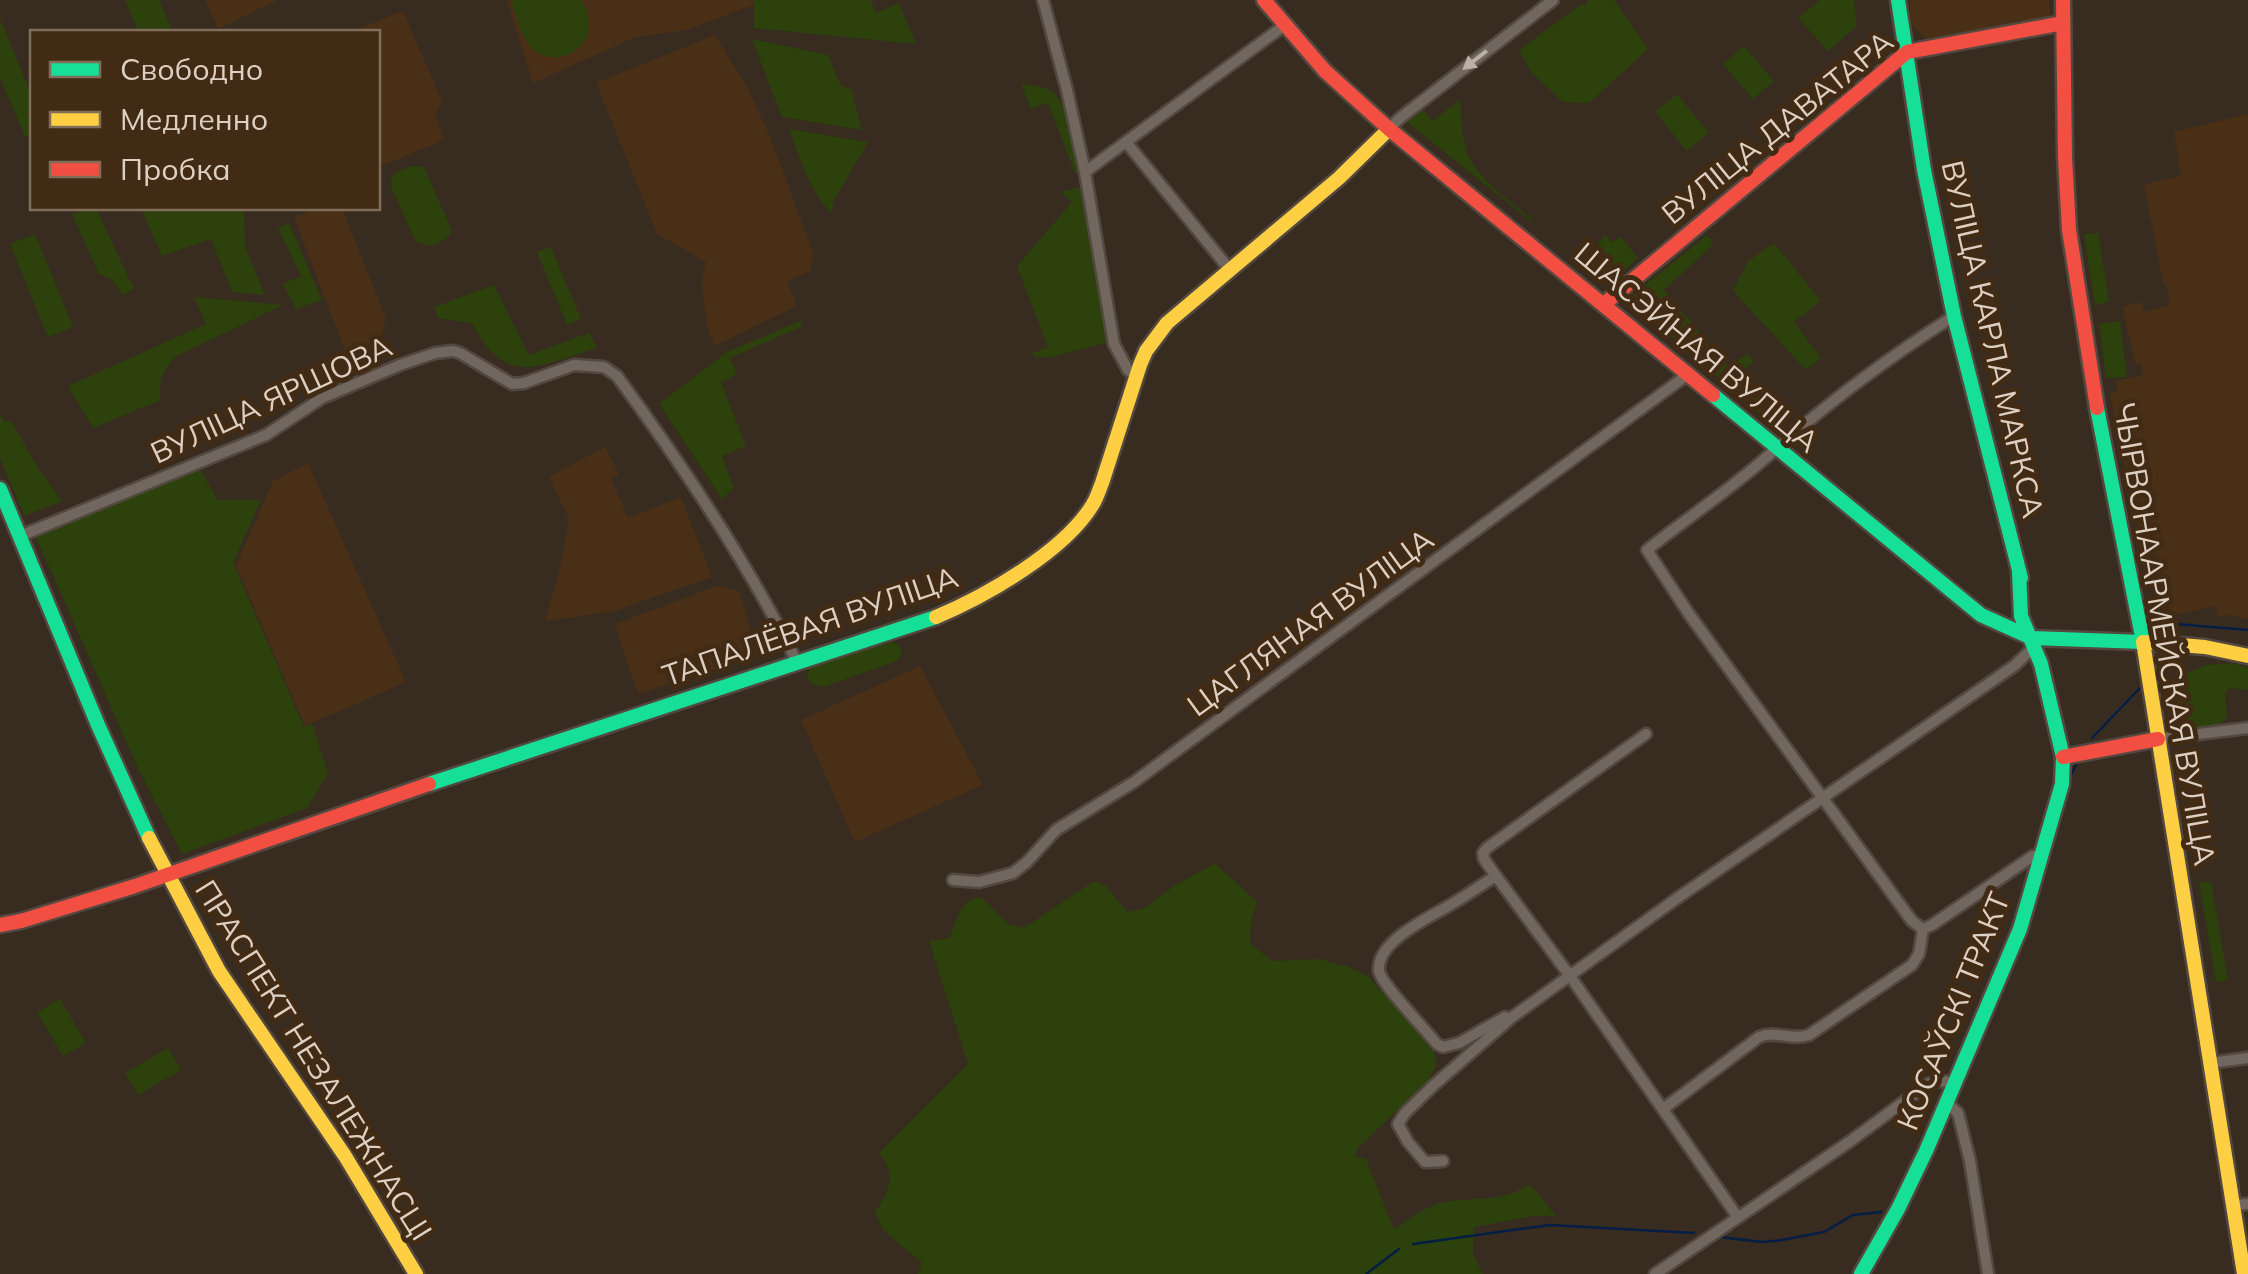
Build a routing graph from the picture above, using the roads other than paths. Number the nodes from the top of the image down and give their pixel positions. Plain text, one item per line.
1 (1042, 0) edge
2 (1264, 0) edge
3 (1552, 0) edge
4 (1898, 0) edge
5 (2063, 0) edge
6 (2064, 23) junction
7 (1284, 25) junction
8 (1907, 52) junction
9 (1389, 129) junction
10 (1126, 142) junction
11 (1086, 172) junction
12 (1230, 270) junction
13 (1604, 304) junction
14 (1954, 316) junction
15 (1687, 374) junction
16 (1136, 376) junction
17 (1776, 448) junction
18 (0, 489) edge
19 (20, 536) junction
20 (2034, 642) junction
21 (2143, 642) junction
22 (2248, 656) edge
23 (798, 664) junction
24 (2248, 728) edge
25 (1646, 734) dead end
26 (2158, 739) junction
27 (2063, 757) junction
28 (1824, 799) junction
29 (2042, 856) junction
30 (165, 874) junction
31 (1496, 876) junction
32 (953, 880) dead end
33 (0, 925) edge
34 (1923, 929) junction
35 (1570, 976) junction
36 (1511, 1018) junction
37 (2248, 1058) edge
38 (2210, 1062) junction
39 (1955, 1082) junction
40 (1946, 1102) junction
41 (1663, 1109) junction
42 (1444, 1161) dead end
43 (2240, 1204) edge
44 (1737, 1216) junction
45 (416, 1274) edge
46 (1654, 1274) edge
47 (1860, 1274) edge
48 (1988, 1274) edge
49 (2244, 1274) edge

1 - 11 street
2 - 7 main road, ШАСЭЙНАЯ ВУЛІЦА
3 -> 9 street
4 - 8 main road, ВУЛІЦА КАРЛА МАРКСА
5 - 6 main road, ЧЫРВОНААРМЕЙСКАЯ ВУЛІЦА
6 - 8 main road, ВУЛІЦА ДАВАТАРА
6 - 21 main road, ЧЫРВОНААРМЕЙСКАЯ ВУЛІЦА
7 - 9 main road, ШАСЭЙНАЯ ВУЛІЦА
7 - 10 street
8 - 13 main road, ВУЛІЦА ДАВАТАРА
8 - 14 main road, ВУЛІЦА КАРЛА МАРКСА
9 - 12 main road, ТАПАЛЁВАЯ ВУЛІЦА
9 - 13 main road, ШАСЭЙНАЯ ВУЛІЦА
10 - 11 street
10 - 12 street
11 - 16 street
12 - 16 main road, ТАПАЛЁВАЯ ВУЛІЦА
13 - 15 main road, ШАСЭЙНАЯ ВУЛІЦА
14 - 17 street
14 - 20 main road, ВУЛІЦА КАРЛА МАРКСА
15 - 17 main road, ШАСЭЙНАЯ ВУЛІЦА
15 - 32 street, ЦАГЛЯНАЯ ВУЛІЦА
16 - 23 main road, ТАПАЛЁВАЯ ВУЛІЦА
17 - 20 main road, ШАСЭЙНАЯ ВУЛІЦА
17 - 28 street
18 - 19 main road, ПРАСПЕКТ НЕЗАЛЕЖНАСЦІ
19 - 23 street, ВУЛІЦА ЯРШОВА
19 - 30 main road, ПРАСПЕКТ НЕЗАЛЕЖНАСЦІ
20 - 21 main road, ШАСЭЙНАЯ ВУЛІЦА
20 - 27 main road, КОСАЎСКІ ТРАКТ
20 - 28 street
21 - 22 main road, ШАСЭЙНАЯ ВУЛІЦА
21 - 26 main road, ЧЫРВОНААРМЕЙСКАЯ ВУЛІЦА
23 - 30 main road, ТАПАЛЁВАЯ ВУЛІЦА
24 - 26 street
25 - 31 street
26 - 27 main road
26 - 38 main road, ЧЫРВОНААРМЕЙСКАЯ ВУЛІЦА
27 - 29 main road, КОСАЎСКІ ТРАКТ
28 - 34 street
28 - 35 street
29 - 34 street
29 - 39 main road, КОСАЎСКІ ТРАКТ
30 - 33 main road, ТАПАЛЁВАЯ ВУЛІЦА
30 - 45 main road, ПРАСПЕКТ НЕЗАЛЕЖНАСЦІ
31 - 35 street
31 - 36 street
34 - 41 street
35 - 36 street
35 - 41 street
36 - 42 street
37 - 38 street
38 - 43 main road, ЧЫРВОНААРМЕЙСКАЯ ВУЛІЦА
39 - 40 main road, КОСАЎСКІ ТРАКТ
39 - 44 street
40 - 47 main road, КОСАЎСКІ ТРАКТ
40 - 48 street
41 - 44 street
43 - 49 main road, ЧЫРВОНААРМЕЙСКАЯ ВУЛІЦА
44 - 46 street

